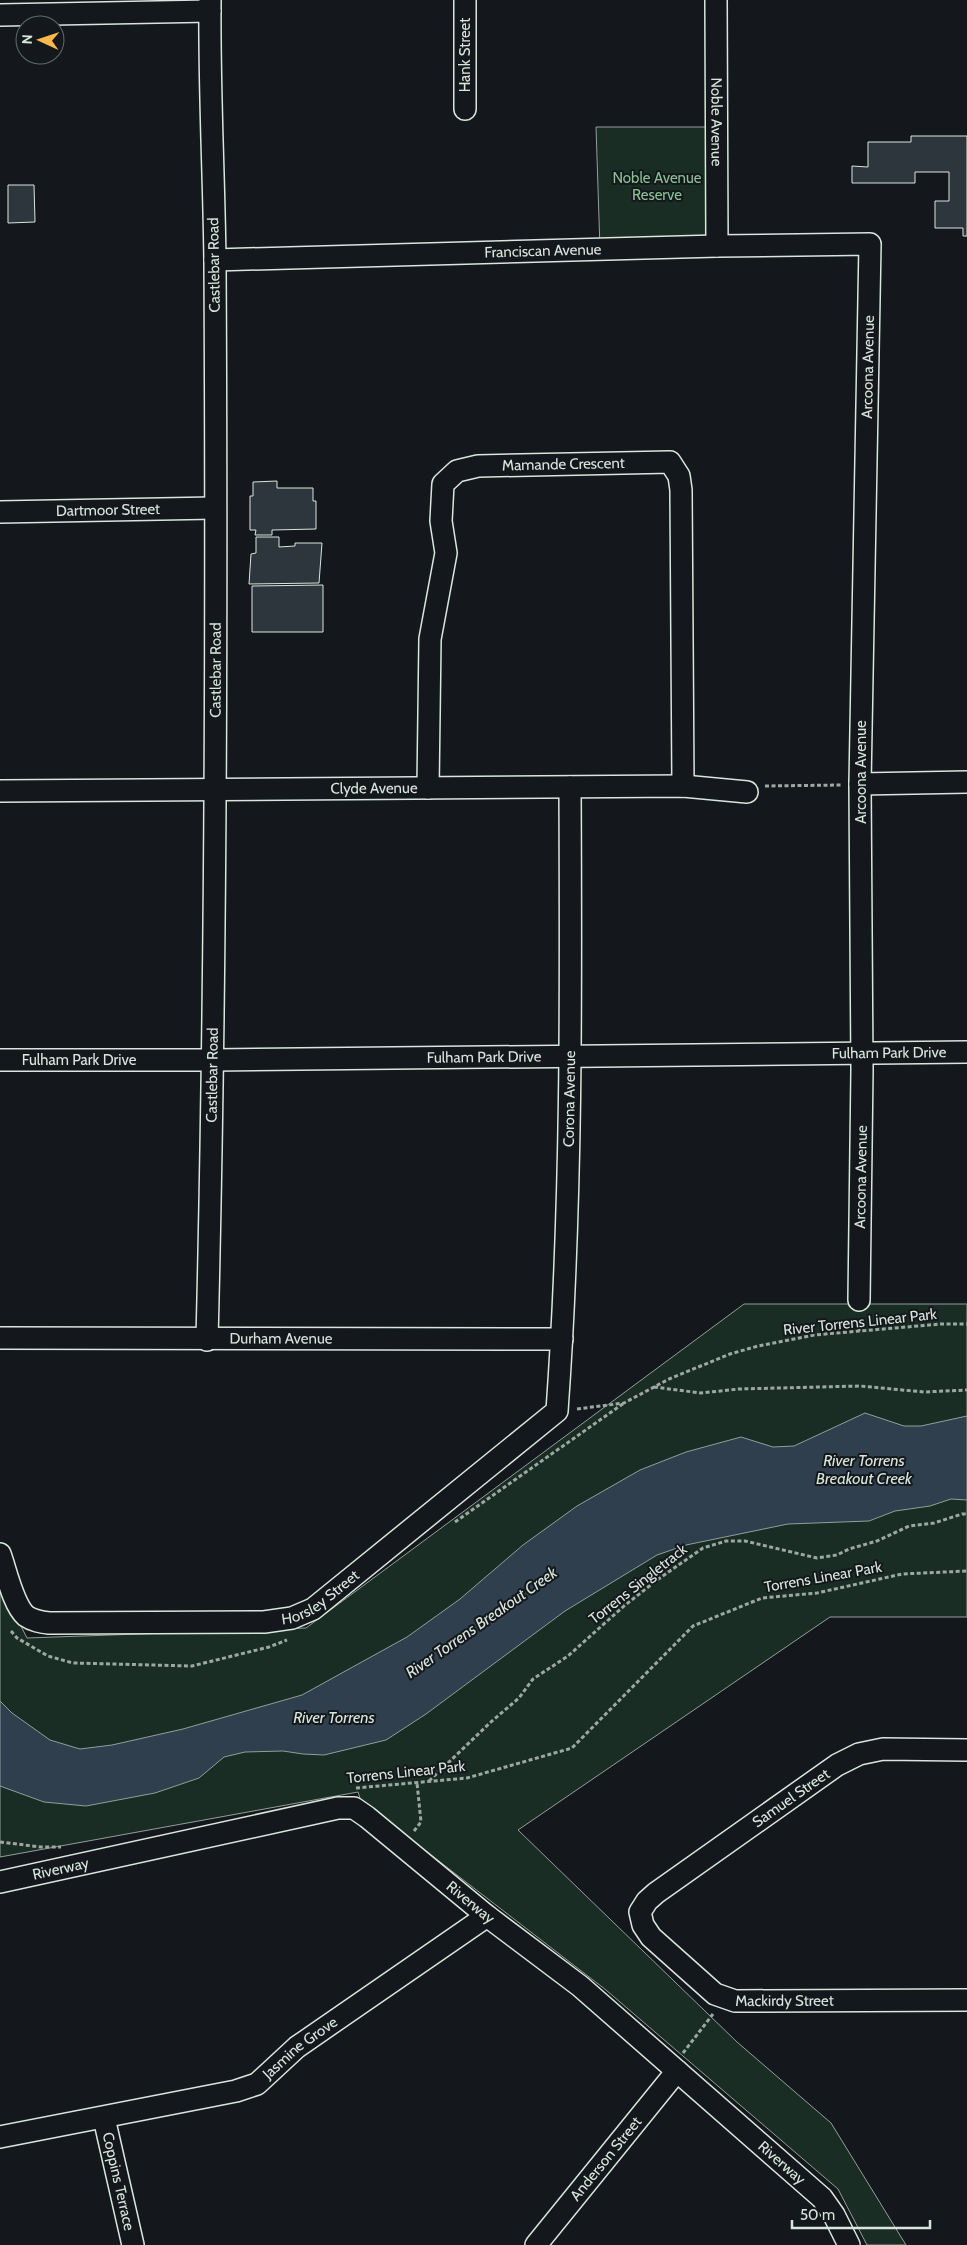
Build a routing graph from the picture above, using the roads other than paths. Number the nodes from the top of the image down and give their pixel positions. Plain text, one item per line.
1 (465, 0) edge
2 (716, 0) edge
3 (210, 6) edge
4 (0, 15) edge
5 (465, 109) dead end
6 (870, 244) joint
7 (717, 246) junction
8 (215, 260) junction
9 (214, 508) junction
10 (0, 512) edge
11 (967, 782) edge
12 (860, 784) junction
13 (683, 786) junction
14 (570, 787) junction
15 (428, 788) junction
16 (0, 791) edge
17 (216, 791) junction
18 (743, 792) road end
19 (967, 1052) edge
20 (862, 1054) junction
21 (571, 1055) junction
22 (0, 1060) edge
23 (214, 1060) junction
24 (859, 1300) dead end
25 (0, 1338) edge
26 (562, 1339) junction
27 (207, 1340) junction
28 (558, 1411) joint
29 (0, 1554) edge
30 (967, 1750) edge
31 (0, 1882) edge
32 (640, 1912) joint
33 (487, 1916) junction
34 (967, 2000) edge
35 (677, 2071) junction
36 (104, 2118) junction
37 (0, 2137) edge
38 (133, 2245) edge
39 (536, 2245) edge
40 (849, 2245) edge

1 - 5 street, Hank Street
2 - 7 street, Noble Avenue
3 - 4 street
3 - 8 street, Castlebar Road
6 - 7 street, Franciscan Avenue
6 - 12 street, Arcoona Avenue
7 - 8 street, Franciscan Avenue
8 - 9 street, Castlebar Road
9 - 10 street, Dartmoor Street
9 - 17 street, Castlebar Road
11 - 12 street
12 - 20 street, Arcoona Avenue
13 - 14 street, Clyde Avenue
13 - 15 street, Mamande Crescent
13 - 18 street, Clyde Avenue
14 - 15 street, Clyde Avenue
14 - 21 street, Corona Avenue
15 - 17 street, Clyde Avenue
16 - 17 street, Clyde Avenue
17 - 23 street, Castlebar Road
19 - 20 street, Fulham Park Drive
20 - 21 street, Fulham Park Drive
20 - 24 street, Arcoona Avenue
21 - 23 street, Fulham Park Drive
21 - 26 street, Corona Avenue
22 - 23 street, Fulham Park Drive
23 - 27 street, Castlebar Road
25 - 27 street, Durham Avenue
26 - 27 street, Durham Avenue
26 - 28 street, Corona Avenue
28 - 29 street, Horsley Street
30 - 32 street, Samuel Street
31 - 33 street, Riverway
32 - 34 street, Mackirdy Street
33 - 35 street, Riverway
33 - 36 street, Jasmine Grove
35 - 39 street, Anderson Street
35 - 40 street, Riverway
36 - 37 street, Jasmine Grove
36 - 38 street, Coppins Terrace

